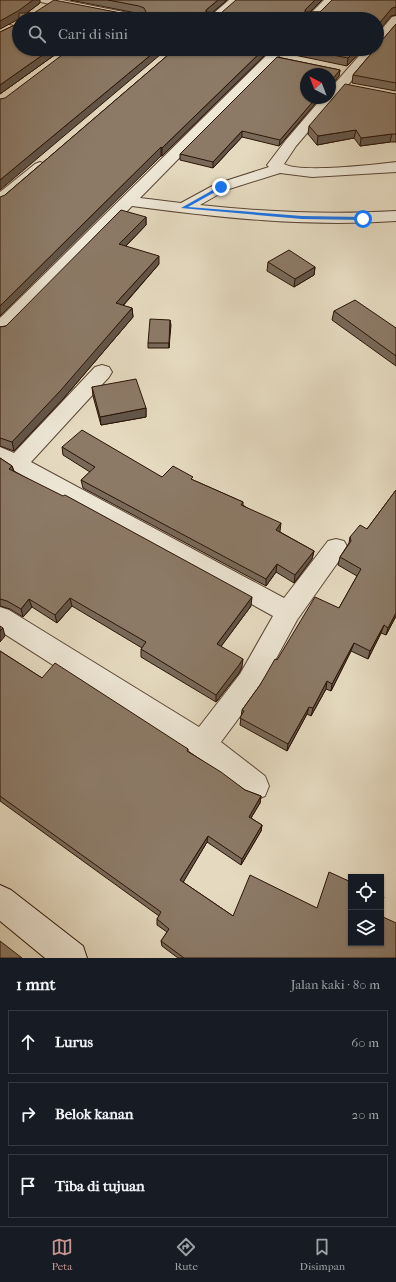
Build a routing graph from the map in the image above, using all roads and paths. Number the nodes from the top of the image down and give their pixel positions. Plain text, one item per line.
1 (93, 0) edge
2 (236, 0) edge
3 (330, 0) edge
4 (47, 3) edge
5 (82, 7) junction
6 (100, 12) edge
7 (221, 12) edge
8 (318, 12) edge
9 (396, 20) edge
10 (384, 35) edge
11 (278, 56) edge
12 (366, 56) edge
13 (337, 70) edge
14 (351, 73) junction
15 (48, 159) edge
16 (396, 167) edge
17 (277, 169) junction
18 (0, 200) edge
19 (130, 201) junction
20 (183, 208) junction
21 (396, 216) edge
22 (0, 329) edge
23 (102, 372) dead end
24 (8, 459) edge
25 (336, 548) dead end
26 (288, 612) junction
27 (0, 618) edge
28 (202, 745) junction
29 (255, 786) dead end
30 (0, 901) edge
31 (71, 958) edge

1 - 5 street
2 - 7 street
3 - 8 street
4 - 5 street
5 - 6 street
9 - 10 street
11 - 19 street
12 - 14 street
13 - 14 street
14 - 17 street
15 - 18 street
16 - 17 street
17 - 20 street
19 - 20 street
19 - 22 street
20 - 21 street
23 - 24 street
24 - 26 street
25 - 26 street
26 - 28 street
27 - 28 street
28 - 29 street
30 - 31 street

